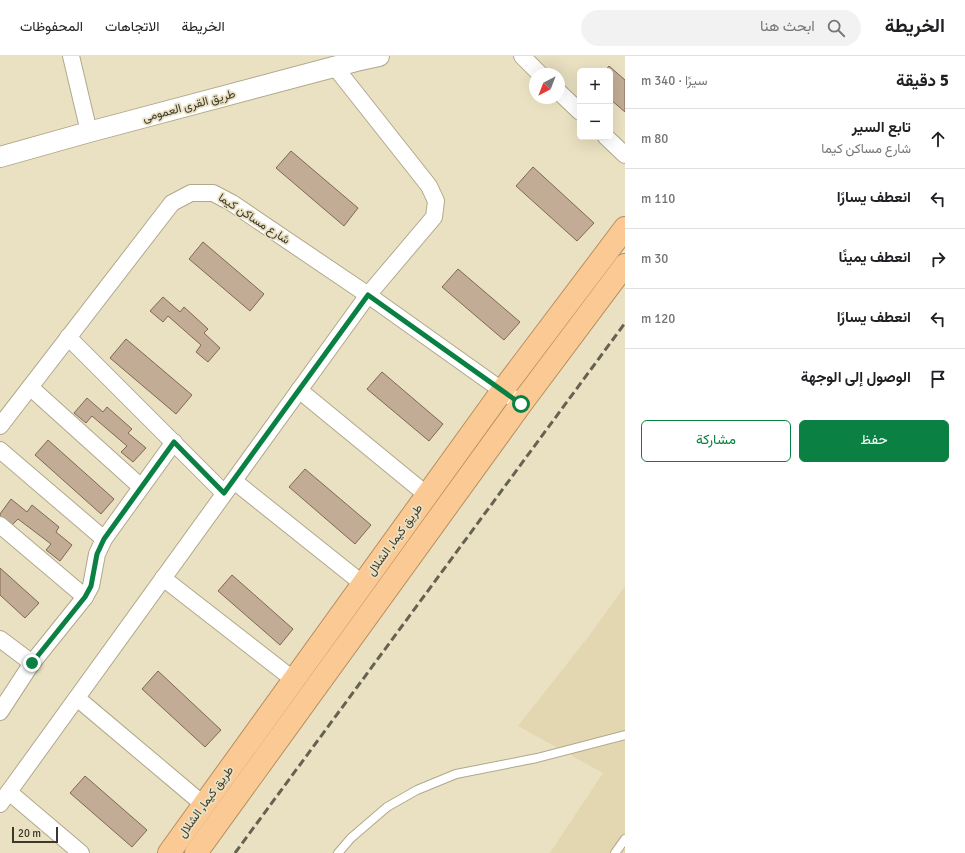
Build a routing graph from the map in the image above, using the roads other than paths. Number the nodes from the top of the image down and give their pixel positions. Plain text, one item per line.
1 (71, 56) edge
2 (379, 56) edge
3 (522, 56) edge
4 (354, 59) edge
5 (335, 67) junction
6 (534, 68) edge
7 (565, 98) edge
8 (577, 109) edge
9 (89, 130) junction
10 (609, 140) edge
11 (625, 155) edge
12 (0, 157) edge
13 (625, 228) edge
14 (625, 265) edge
15 (368, 295) junction
16 (68, 337) junction
17 (30, 386) junction
18 (299, 390) junction
19 (502, 391) junction
20 (521, 404) junction
21 (3, 414) edge
22 (174, 442) junction
23 (0, 450) edge
24 (141, 487) junction
25 (229, 487) junction
26 (427, 495) junction
27 (0, 525) edge
28 (104, 539) junction
29 (163, 578) junction
30 (363, 584) junction
31 (85, 597) junction
32 (0, 639) edge
33 (32, 663) junction
34 (294, 680) junction
35 (77, 698) junction
36 (0, 712) edge
37 (625, 734) edge
38 (4, 798) edge
39 (204, 805) junction
40 (625, 839) edge
41 (81, 853) edge
42 (168, 853) edge
43 (196, 853) edge
44 (338, 853) edge
45 (615, 853) edge

1 - 9 street
2 - 4 street, طريق القرى العمومى
3 - 6 street
4 - 5 street, طريق القرى العمومى
5 - 9 street, طريق القرى العمومى
5 - 15 street
7 - 8 street
9 - 12 street, طريق القرى العمومى
10 - 11 street
13 - 19 highway, طريق كيما, الشلال
14 - 20 highway, طريق كيما, الشلال
15 - 16 street, شارع مساكن كيما
15 - 18 street
15 - 19 street, شارع مساكن كيما
16 - 17 street, شارع مساكن كيما
16 - 22 street
17 - 21 street, شارع مساكن كيما
17 - 24 street
18 - 25 street
18 - 26 street
19 - 20 street, شارع مساكن كيما
19 - 26 highway, طريق كيما, الشلال
20 - 43 highway, طريق كيما, الشلال
22 - 24 street
22 - 25 street
23 - 28 street
24 - 28 street
25 - 29 street
25 - 30 street
26 - 30 highway, طريق كيما, الشلال
27 - 31 street
28 - 31 street
29 - 34 street
29 - 35 street
30 - 34 highway, طريق كيما, الشلال
31 - 33 street
32 - 33 street
33 - 36 street
34 - 39 highway, طريق كيما, الشلال
35 - 38 street
35 - 39 street
37 - 44 lane
38 - 41 street
39 - 42 highway, طريق كيما, الشلال
40 - 45 lane

